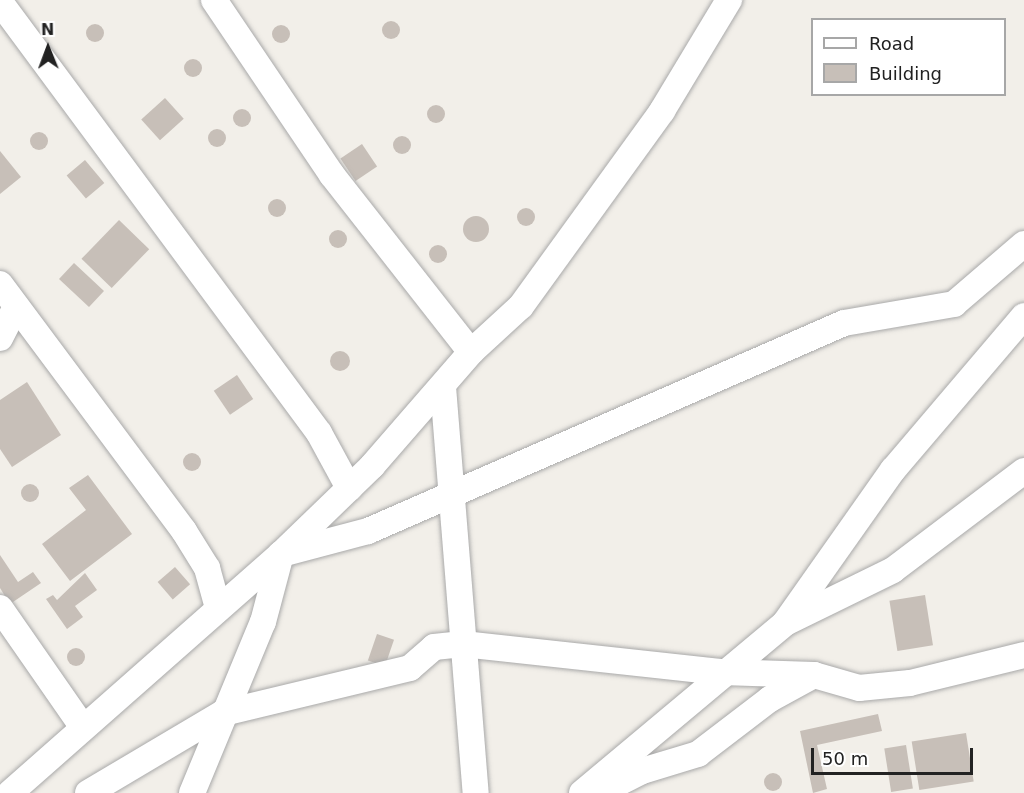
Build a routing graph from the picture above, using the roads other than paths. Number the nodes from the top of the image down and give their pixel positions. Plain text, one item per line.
1 (214, 0) edge
2 (729, 0) edge
3 (0, 2) edge
4 (1024, 244) edge
5 (0, 284) edge
6 (16, 307) junction
7 (1024, 316) edge
8 (0, 338) edge
9 (471, 352) junction
10 (443, 387) junction
11 (1024, 471) edge
12 (349, 488) junction
13 (451, 496) junction
14 (281, 554) junction
15 (0, 608) edge
16 (218, 608) junction
17 (785, 623) junction
18 (463, 644) junction
19 (1024, 655) edge
20 (722, 672) junction
21 (814, 675) junction
22 (223, 713) junction
23 (82, 726) junction
24 (10, 793) edge
25 (88, 793) edge
26 (192, 793) edge
27 (476, 793) edge
28 (582, 793) edge
29 (599, 793) edge

1 - 9 street
2 - 9 street
3 - 12 street
4 - 13 street
5 - 6 street
6 - 8 street
6 - 16 street
7 - 17 street
9 - 10 street
10 - 12 street
10 - 13 street
11 - 17 street
12 - 14 street
13 - 14 street
13 - 18 street
14 - 16 street
14 - 22 street
15 - 23 street
16 - 23 street
17 - 20 street
18 - 20 street
18 - 22 street
18 - 27 street
19 - 21 street
20 - 21 street
20 - 28 street
21 - 29 street
22 - 25 street
22 - 26 street
23 - 24 street

